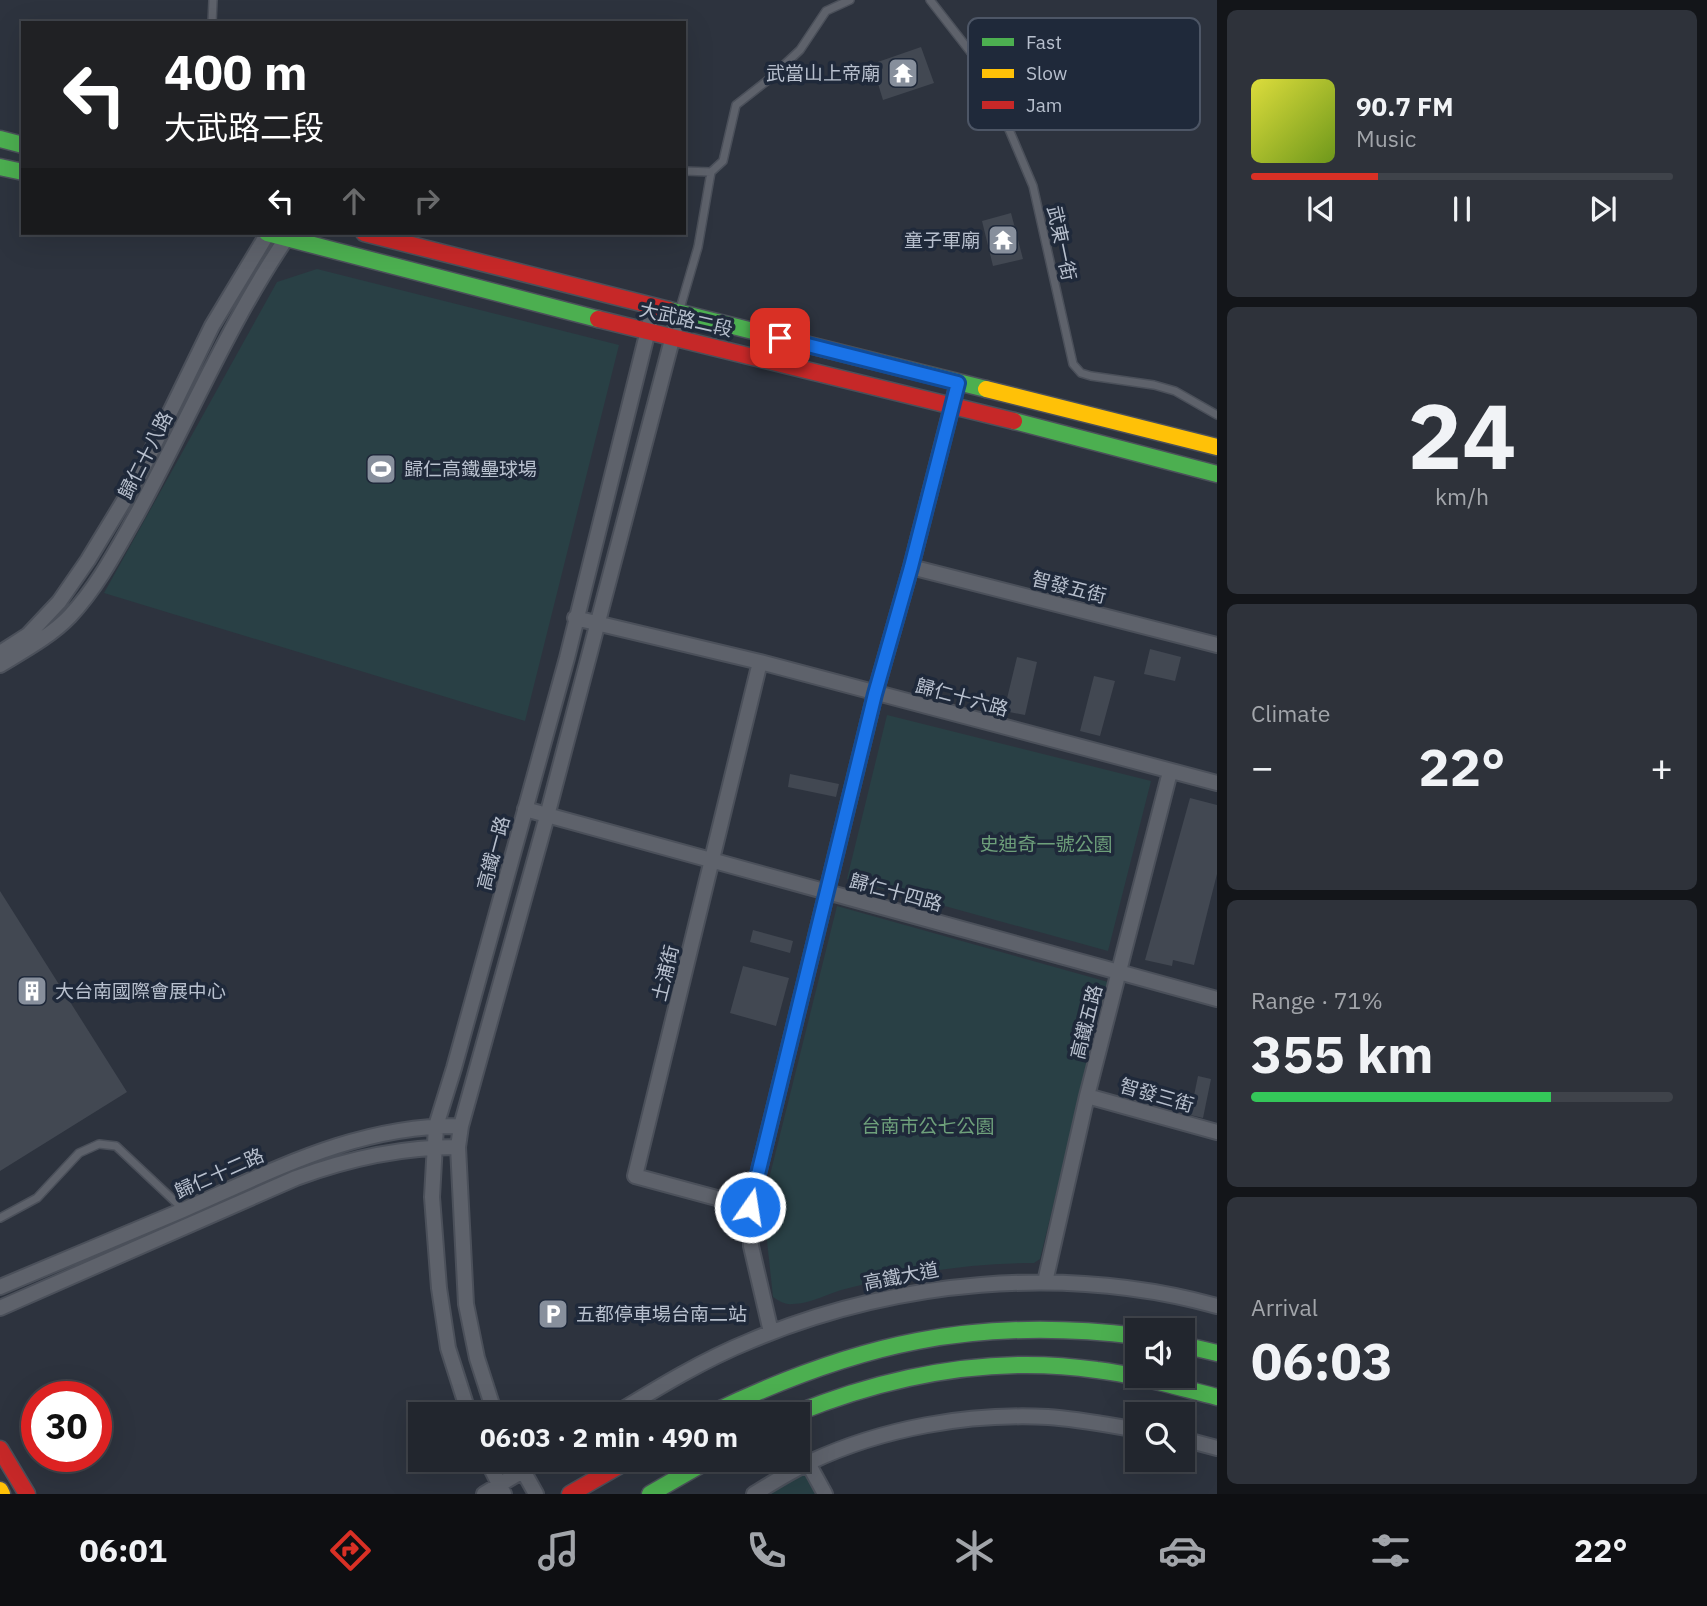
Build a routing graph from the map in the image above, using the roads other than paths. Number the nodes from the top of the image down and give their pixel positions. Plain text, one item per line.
1 (213, 0) edge
2 (850, 0) edge
3 (930, 0) edge
4 (212, 21) edge
5 (968, 49) edge
6 (1009, 130) edge
7 (0, 139) edge
8 (21, 144) edge
9 (0, 167) edge
10 (686, 171) edge
11 (21, 172) edge
12 (711, 172) junction
13 (267, 235) edge
14 (288, 235) edge
15 (372, 235) edge
16 (654, 306) junction
17 (679, 313) junction
18 (647, 331) junction
19 (671, 337) junction
20 (958, 383) junction
21 (953, 404) junction
22 (1217, 415) edge
23 (1217, 447) edge
24 (1217, 474) edge
25 (911, 567) junction
26 (575, 618) junction
27 (597, 623) junction
28 (1217, 645) edge
29 (0, 653) edge
30 (760, 662) junction
31 (0, 665) edge
32 (875, 694) junction
33 (1170, 772) junction
34 (1217, 783) edge
35 (525, 809) junction
36 (547, 816) junction
37 (712, 860) junction
38 (825, 893) junction
39 (1119, 971) junction
40 (1217, 999) edge
41 (1087, 1096) junction
42 (436, 1126) junction
43 (461, 1126) junction
44 (1217, 1132) edge
45 (435, 1147) junction
46 (458, 1147) junction
47 (750, 1207) junction
48 (183, 1210) junction
49 (0, 1218) edge
50 (1045, 1282) junction
51 (0, 1287) edge
52 (1217, 1306) edge
53 (0, 1308) edge
54 (771, 1332) junction
55 (1125, 1335) edge
56 (1195, 1348) edge
57 (1217, 1353) edge
58 (1217, 1397) edge
59 (465, 1402) edge
60 (491, 1402) edge
61 (636, 1402) edge
62 (736, 1402) edge
63 (810, 1408) edge
64 (1125, 1428) edge
65 (1195, 1442) edge
66 (1217, 1448) edge
67 (0, 1449) edge
68 (810, 1462) edge
69 (810, 1467) edge
70 (493, 1472) edge
71 (515, 1472) edge
72 (524, 1472) edge
73 (608, 1472) edge
74 (688, 1472) edge
75 (792, 1472) edge
76 (24, 1489) edge
77 (502, 1490) edge
78 (3, 1493) edge
79 (484, 1494) edge
80 (536, 1494) edge
81 (570, 1494) edge
82 (650, 1494) edge
83 (754, 1494) edge
84 (825, 1494) edge

1 - 4 lane
2 - 12 lane
3 - 5 lane, 武東一街
6 - 22 lane, 武東一街
7 - 8 street
9 - 11 street
10 - 12 lane
12 - 17 lane
13 - 29 street, 歸仁十八路
14 - 18 street, 大武路二段
14 - 31 street, 歸仁十八路
15 - 16 street, 大武路二段
16 - 17 street, 大武路二段
16 - 18 street, 高鐵一路
17 - 19 street
17 - 20 street, 大武路二段
18 - 19 street, 大武路二段
18 - 26 street, 高鐵一路
19 - 21 street, 大武路二段
19 - 27 street
20 - 21 street
20 - 23 street, 大武路二段
21 - 24 street, 大武路二段
21 - 25 street
25 - 28 street, 智發五街
25 - 32 street
26 - 27 street, 歸仁十六路
26 - 35 street, 高鐵一路
27 - 30 street, 歸仁十六路
27 - 36 street
30 - 32 street, 歸仁十六路
30 - 37 street, 土浦街
32 - 33 street, 歸仁十六路
32 - 38 street
33 - 34 street, 歸仁十六路
33 - 39 street, 高鐵五路
35 - 36 street, 歸仁十四路
35 - 42 street, 高鐵一路
36 - 37 street, 歸仁十四路
36 - 43 street
37 - 38 street, 歸仁十四路
37 - 47 street, 土浦街
38 - 39 street, 歸仁十四路
38 - 47 street
39 - 40 street, 歸仁十四路
39 - 41 street, 高鐵五路
41 - 44 street, 智發三街
41 - 50 street, 高鐵五路
42 - 43 street, 歸仁十二路
42 - 45 street, 高鐵一路
42 - 48 street, 歸仁十二路
43 - 46 street
45 - 46 street, 歸仁十二路
45 - 53 street, 歸仁十二路
45 - 59 street, 高鐵一路
46 - 60 street
47 - 54 street
48 - 49 lane
48 - 51 street, 歸仁十二路
50 - 52 street, 高鐵大道
50 - 54 street, 高鐵大道
54 - 61 street, 高鐵大道
55 - 62 street
56 - 57 street
58 - 63 street
64 - 68 street
65 - 66 street
67 - 76 street
69 - 84 street
70 - 77 street
71 - 77 street
72 - 80 street
73 - 81 street
74 - 82 street
75 - 83 street
76 - 78 street
77 - 79 street

